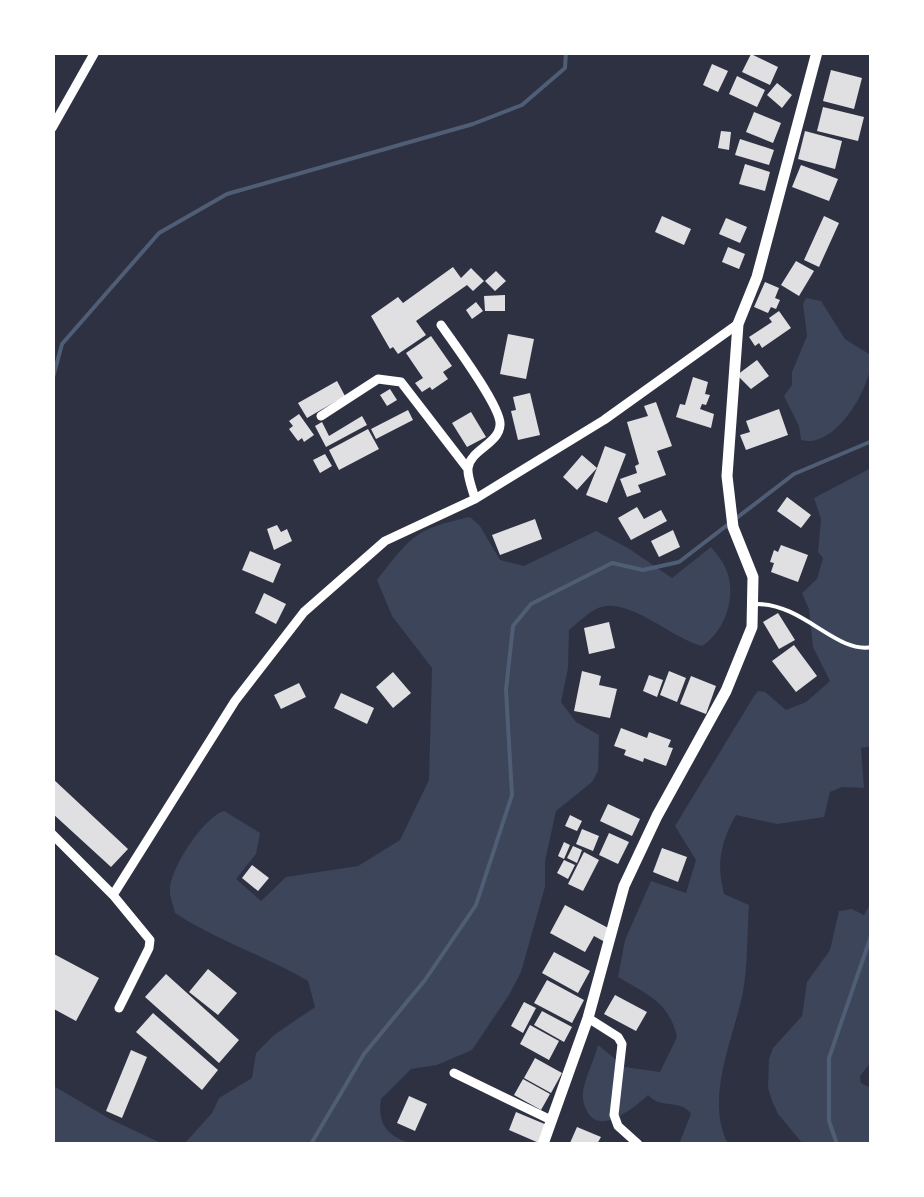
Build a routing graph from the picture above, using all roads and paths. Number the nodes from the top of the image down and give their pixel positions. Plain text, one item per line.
1 (81, 52) edge
2 (818, 52) edge
3 (93, 55) edge
4 (52, 128) edge
5 (738, 324) junction
6 (441, 325) dead end
7 (322, 416) dead end
8 (468, 470) junction
9 (476, 499) junction
10 (752, 604) junction
11 (872, 647) edge
12 (52, 834) edge
13 (113, 895) junction
14 (119, 1008) dead end
15 (588, 1018) junction
16 (454, 1074) dead end
17 (551, 1120) junction
18 (543, 1144) edge
19 (638, 1144) edge

1 - 3 street
2 - 5 street
3 - 4 street
5 - 9 street
5 - 10 street
6 - 8 street
7 - 8 street
8 - 9 street
9 - 13 street
10 - 11 lane
10 - 15 street
12 - 13 street
13 - 14 street
15 - 17 street
15 - 19 street
16 - 17 street
17 - 18 street

